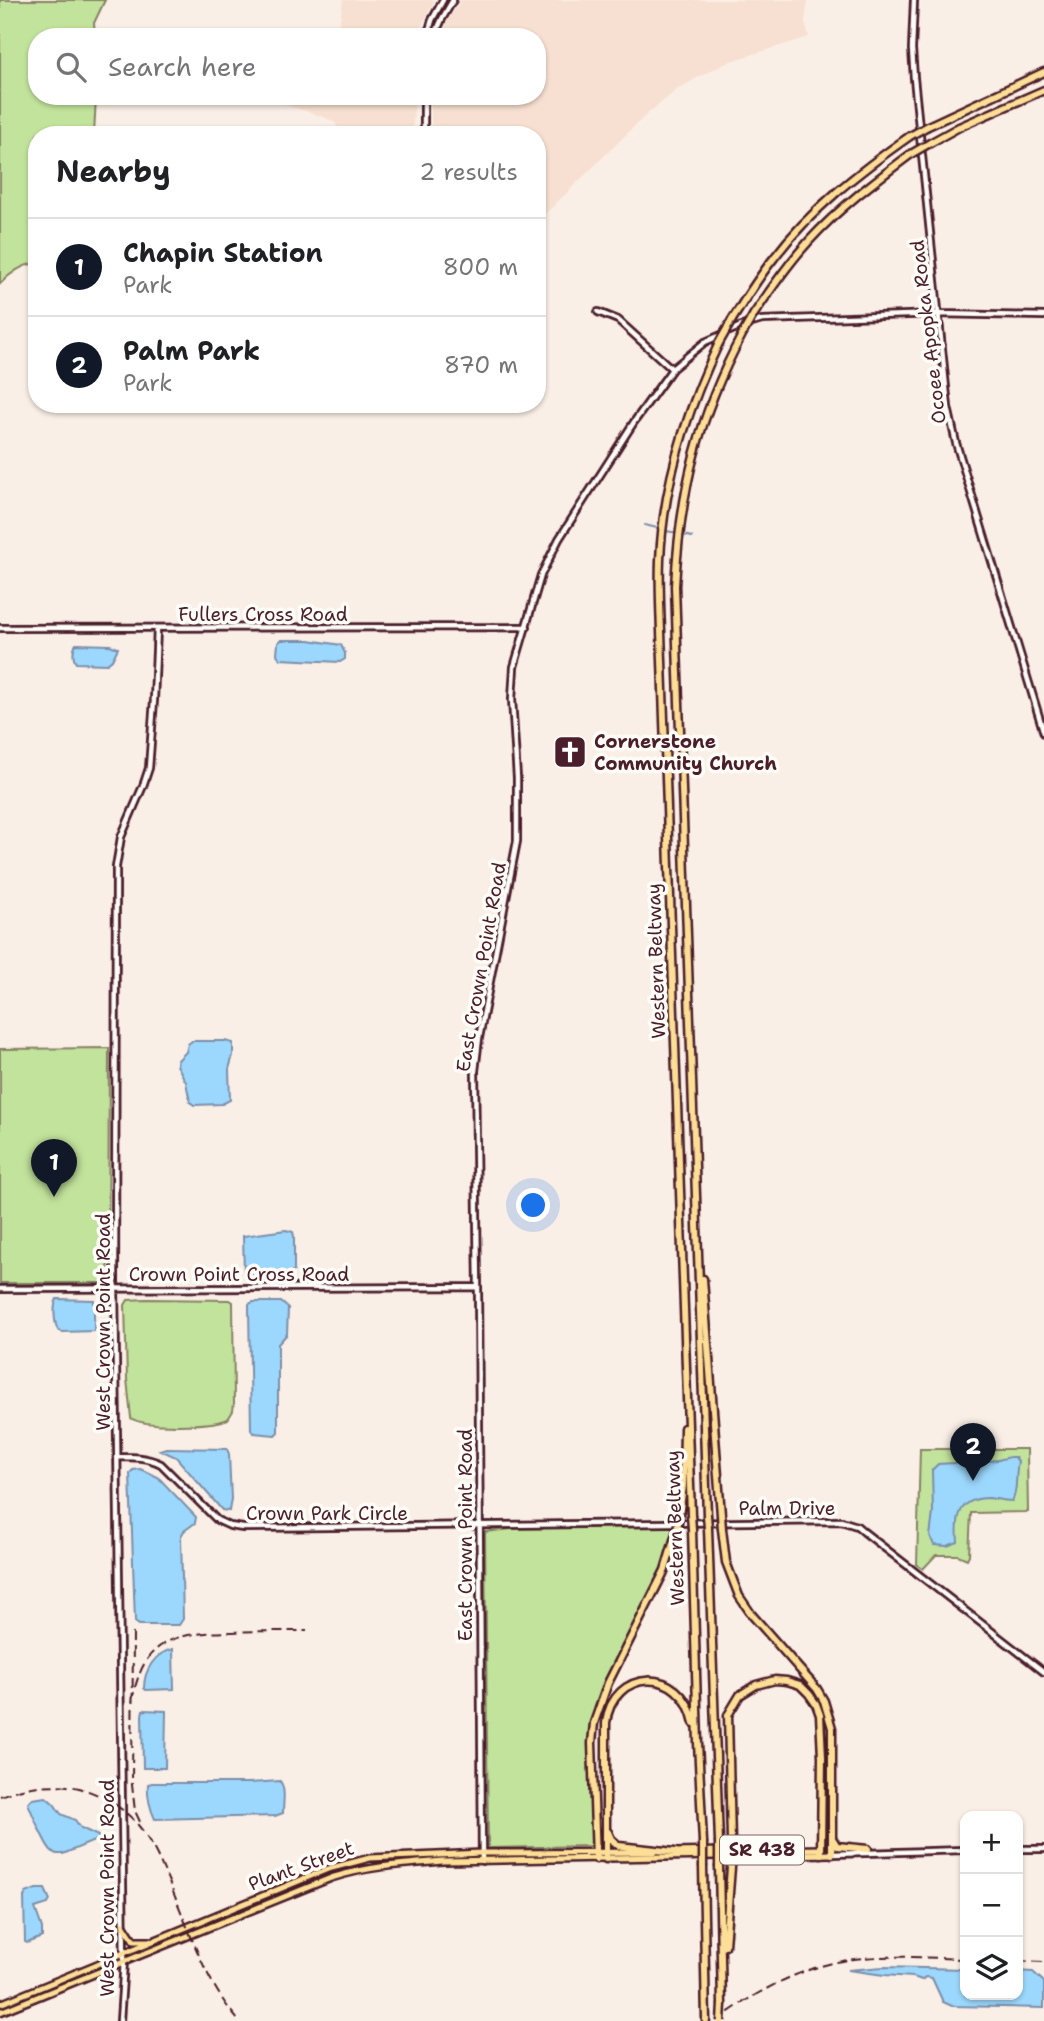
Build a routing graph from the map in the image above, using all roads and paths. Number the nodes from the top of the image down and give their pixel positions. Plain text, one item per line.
1 (443, 0) edge
2 (453, 0) edge
3 (914, 0) edge
4 (430, 28) edge
5 (438, 28) edge
6 (1044, 72) edge
7 (1044, 90) edge
8 (424, 105) edge
9 (424, 126) edge
10 (598, 312) dead end
11 (938, 314) junction
12 (1044, 316) edge
13 (741, 330) junction
14 (672, 369) junction
15 (527, 627) junction
16 (0, 628) edge
17 (157, 628) junction
18 (1044, 733) edge
19 (696, 1186) junction
20 (478, 1287) junction
21 (115, 1288) junction
22 (0, 1289) edge
23 (686, 1363) junction
24 (118, 1457) junction
25 (479, 1525) junction
26 (1044, 1672) edge
27 (698, 1742) junction
28 (606, 1823) junction
29 (831, 1836) junction
30 (868, 1849) junction
31 (1023, 1849) edge
32 (1044, 1849) edge
33 (960, 1850) edge
34 (675, 1852) junction
35 (821, 1852) junction
36 (832, 1852) junction
37 (893, 1852) junction
38 (482, 1853) junction
39 (702, 1854) junction
40 (596, 1856) junction
41 (606, 1856) junction
42 (482, 1861) junction
43 (250, 1901) junction
44 (232, 1909) junction
45 (242, 1914) junction
46 (226, 1920) junction
47 (123, 1924) junction
48 (159, 1939) junction
49 (124, 1953) junction
50 (124, 1961) junction
51 (723, 1983) junction
52 (0, 2008) edge
53 (706, 2018) edge
54 (120, 2021) edge
55 (721, 2021) edge

1 - 4 street
2 - 5 street
3 - 11 street, Ocoee Apopka Road
6 - 23 highway, Western Beltway, bridge
7 - 13 highway, Western Beltway, bridge
8 - 9 street
10 - 14 street
11 - 12 street
11 - 13 street
11 - 18 street, Ocoee Apopka Road
13 - 14 street, East Crown Point Road
13 - 19 highway, Western Beltway
14 - 15 street, East Crown Point Road
15 - 17 street, Fullers Cross Road
15 - 20 street, East Crown Point Road
16 - 17 street, Fullers Cross Road
17 - 21 street, West Crown Point Road
19 - 29 highway, bridge
19 - 51 highway, Western Beltway, bridge
20 - 21 street, Crown Point Cross Road
20 - 25 street, East Crown Point Road
21 - 22 street, Crown Point Cross Road
21 - 24 street, West Crown Point Road
23 - 27 highway, Western Beltway, bridge
23 - 40 highway, bridge
24 - 25 street, Crown Park Circle
24 - 47 street, West Crown Point Road
25 - 26 street, Palm Drive
25 - 38 street, East Crown Point Road
27 - 28 highway
27 - 53 highway, Western Beltway, bridge
28 - 34 highway
28 - 41 highway
29 - 30 highway
29 - 36 highway
30 - 36 street, SR 438
30 - 37 street, SR 438
31 - 32 street
33 - 37 street, SR 438
34 - 39 main road, Plant Street
34 - 41 main road, Plant Street
35 - 36 main road, SR 438
35 - 39 main road, SR 438
35 - 51 highway, bridge
36 - 37 street, SR 438
38 - 40 main road, Plant Street
38 - 42 street, East Crown Point Road
38 - 43 main road, Plant Street
39 - 41 main road
40 - 41 main road, Plant Street
40 - 42 main road, Plant Street
42 - 45 main road, Plant Street
43 - 44 main road, Plant Street
43 - 45 main road
44 - 46 main road
44 - 48 main road, Plant Street
45 - 46 main road, Plant Street
46 - 50 main road, Plant Street
47 - 48 main road
47 - 49 street, West Crown Point Road
48 - 49 main road, Plant Street
49 - 50 street, West Crown Point Road
49 - 52 main road, Plant Street
50 - 52 main road, Plant Street
50 - 54 street, West Crown Point Road
51 - 55 highway, Western Beltway, bridge

